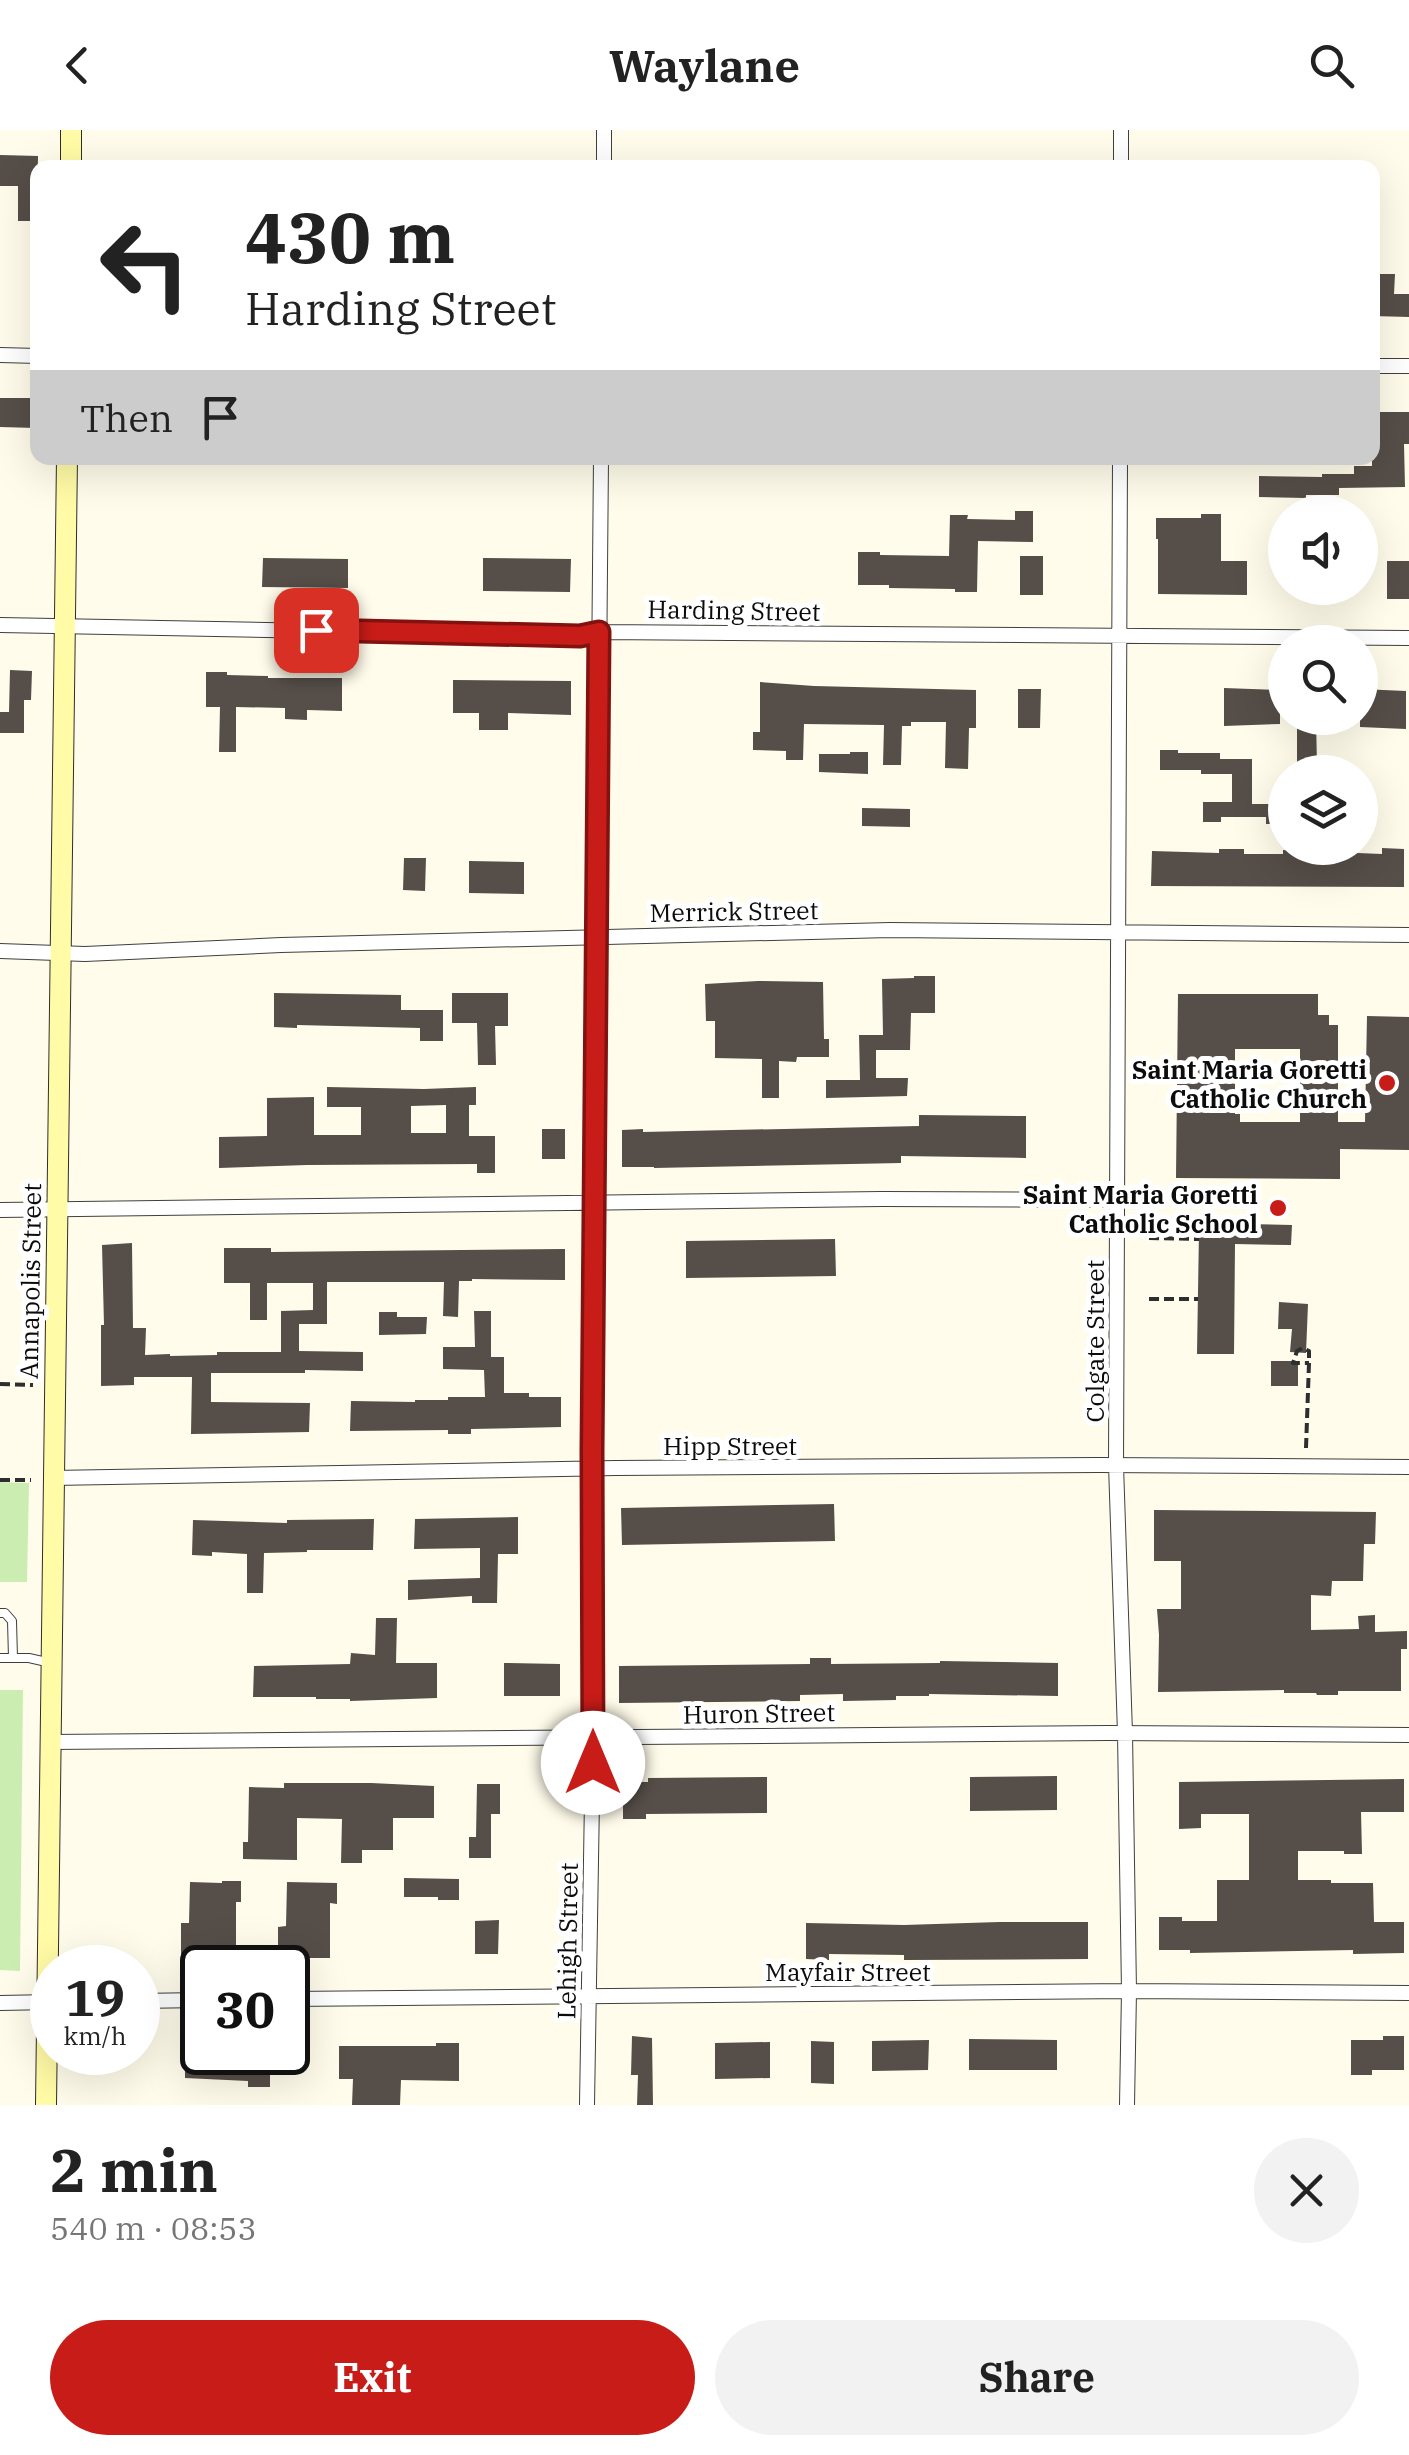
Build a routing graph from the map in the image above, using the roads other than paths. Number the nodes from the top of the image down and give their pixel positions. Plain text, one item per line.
1 (71, 130) edge
2 (604, 130) edge
3 (1121, 130) edge
4 (71, 160) edge
5 (604, 160) edge
6 (1121, 160) edge
7 (0, 355) edge
8 (30, 356) edge
9 (1380, 366) edge
10 (1409, 366) edge
11 (67, 465) edge
12 (601, 465) edge
13 (1120, 465) edge
14 (0, 625) edge
15 (64, 626) junction
16 (599, 632) junction
17 (1120, 636) junction
18 (1409, 638) edge
19 (1119, 933) junction
20 (1409, 935) edge
21 (595, 937) junction
22 (0, 952) edge
23 (62, 953) junction
24 (1117, 1200) junction
25 (594, 1202) junction
26 (0, 1210) edge
27 (56, 1210) junction
28 (1116, 1465) junction
29 (1409, 1467) edge
30 (592, 1468) junction
31 (42, 1479) junction
32 (0, 1612) edge
33 (0, 1658) edge
34 (12, 1658) junction
35 (50, 1663) junction
36 (1125, 1733) junction
37 (1409, 1734) edge
38 (593, 1738) junction
39 (50, 1742) junction
40 (50, 1945) edge
41 (1129, 1991) junction
42 (1409, 1993) edge
43 (590, 1996) junction
44 (310, 1999) edge
45 (0, 2002) edge
46 (30, 2002) edge
47 (47, 2075) edge
48 (46, 2105) edge
49 (586, 2105) edge
50 (1128, 2105) edge

1 - 4 street
2 - 5 street
3 - 6 street
7 - 8 street
9 - 10 street
11 - 15 street, Annapolis Street
12 - 16 street, Lehigh Street
13 - 17 street, Colgate Street
14 - 15 street, Harding Street
15 - 16 street, Harding Street
15 - 23 street, Annapolis Street
16 - 17 street, Harding Street
16 - 21 street, Lehigh Street
17 - 18 street, Harding Street
17 - 19 street, Colgate Street
19 - 20 street, Merrick Street
19 - 21 street, Merrick Street
19 - 24 street, Colgate Street
21 - 23 street, Merrick Street
21 - 25 street, Lehigh Street
22 - 23 street, Merrick Street
23 - 27 street, Annapolis Street
24 - 25 street
24 - 28 street, Colgate Street
25 - 27 street
25 - 30 street, Lehigh Street
26 - 27 street
27 - 31 street, Annapolis Street
28 - 29 street, Hipp Street
28 - 30 street, Hipp Street
28 - 36 street, Colgate Street
30 - 31 street, Hipp Street
30 - 38 street, Lehigh Street
31 - 35 street, Annapolis Street
32 - 34 lane
33 - 34 lane
34 - 35 lane
35 - 39 street, Annapolis Street
36 - 37 street, Huron Street
36 - 38 street, Huron Street
36 - 41 street, Colgate Street
38 - 39 street, Huron Street
38 - 43 street, Lehigh Street
39 - 40 street, Annapolis Street
41 - 42 street, Mayfair Street
41 - 43 street, Mayfair Street
41 - 50 street, Colgate Street
43 - 44 street, Mayfair Street
43 - 49 street, Lehigh Street
45 - 46 street
47 - 48 street, Annapolis Street

